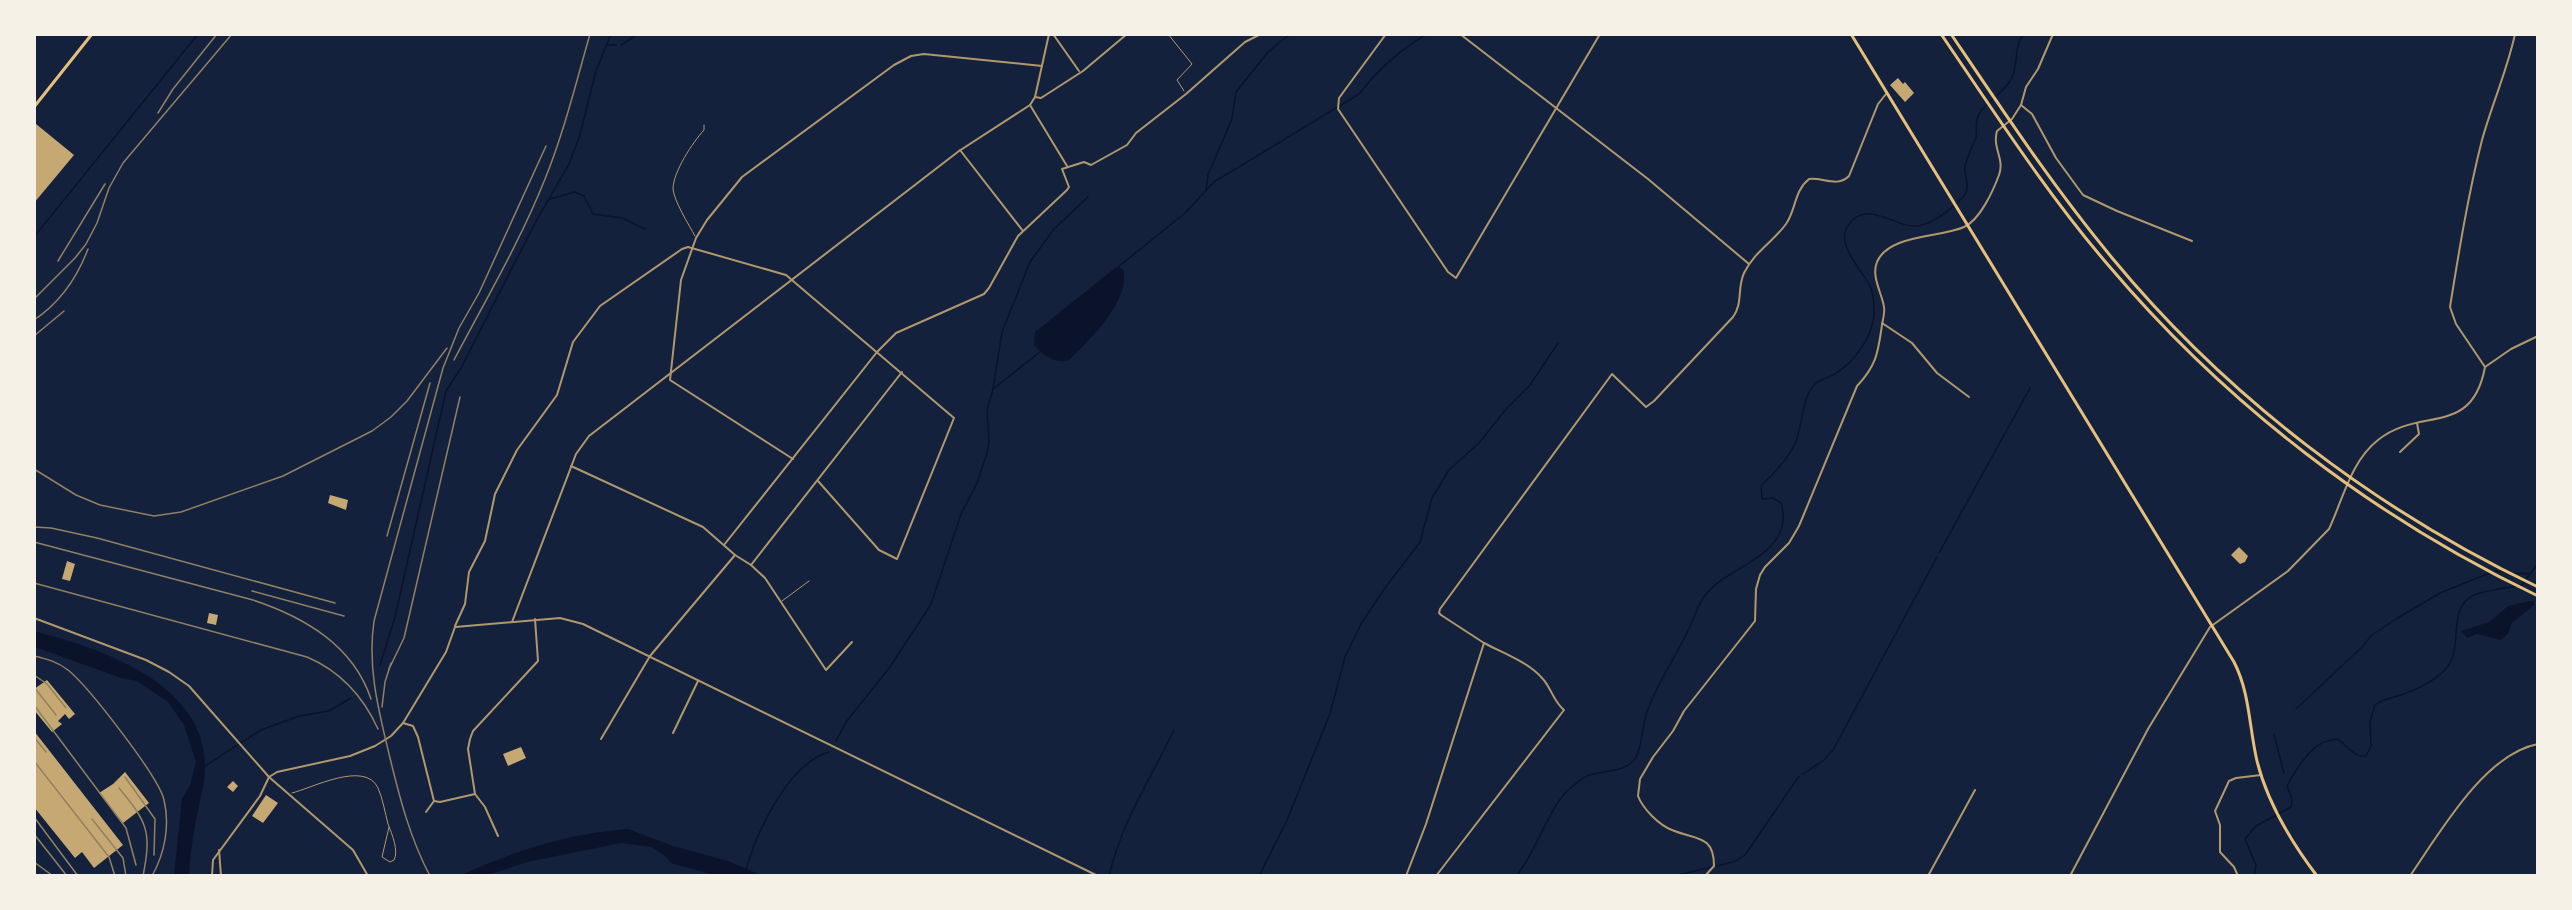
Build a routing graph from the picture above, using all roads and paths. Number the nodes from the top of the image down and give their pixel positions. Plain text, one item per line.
1 (92, 34) edge
2 (1051, 34) edge
3 (1127, 34) edge
4 (1168, 34) edge
5 (1261, 34) edge
6 (1386, 34) edge
7 (1460, 34) edge
8 (1600, 34) edge
9 (1851, 34) edge
10 (1941, 34) edge
11 (1951, 34) edge
12 (2054, 34) edge
13 (2515, 34) edge
14 (1042, 66) junction
15 (1080, 72) junction
16 (1186, 94) junction
17 (1886, 94) junction
18 (1035, 97) junction
19 (1030, 105) junction
20 (2021, 105) junction
21 (34, 107) edge
22 (1556, 109) junction
23 (704, 125) dead end
24 (960, 150) junction
25 (1067, 166) junction
26 (1967, 225) junction
27 (1023, 231) junction
28 (696, 238) junction
29 (2192, 241) dead end
30 (692, 250) junction
31 (1749, 264) junction
32 (791, 280) junction
33 (1882, 323) junction
34 (2538, 336) edge
35 (877, 352) junction
36 (2484, 367) junction
37 (902, 372) junction
38 (669, 374) junction
39 (1969, 397) dead end
40 (2417, 423) junction
41 (2400, 452) dead end
42 (794, 459) junction
43 (571, 466) junction
44 (818, 481) junction
45 (724, 545) junction
46 (735, 555) junction
47 (751, 565) junction
48 (809, 581) dead end
49 (2538, 587) edge
50 (2538, 596) edge
51 (781, 602) junction
52 (34, 618) edge
53 (535, 619) junction
54 (512, 622) junction
55 (2212, 625) junction
56 (455, 627) junction
57 (852, 642) dead end
58 (1484, 643) junction
59 (650, 656) junction
60 (699, 681) junction
61 (403, 723) junction
62 (673, 732) dead end
63 (601, 739) dead end
64 (2538, 744) edge
65 (2261, 775) junction
66 (269, 777) junction
67 (1975, 790) dead end
68 (289, 794) junction
69 (475, 794) junction
70 (434, 801) junction
71 (426, 812) dead end
72 (389, 827) junction
73 (498, 836) dead end
74 (219, 850) junction
75 (1089, 872) edge
76 (367, 875) edge
77 (212, 876) edge
78 (222, 876) edge
79 (1098, 876) edge
80 (1406, 876) edge
81 (1436, 876) edge
82 (1705, 876) edge
83 (1928, 876) edge
84 (2070, 876) edge
85 (2238, 876) edge
86 (2317, 876) edge
87 (2410, 876) edge

1 - 21 main road
2 - 14 street
2 - 15 street
3 - 15 street
4 - 16 lane
5 - 16 street
6 - 22 street
7 - 22 street
8 - 22 street
9 - 17 main road
10 - 50 main road
11 - 49 main road
12 - 20 street
13 - 36 street
14 - 18 street
14 - 28 street
15 - 18 street
16 - 25 street
17 - 26 main road
17 - 31 street
18 - 19 street
19 - 24 street
19 - 25 street
20 - 26 street
20 - 29 street
22 - 31 street
23 - 28 lane
24 - 27 street
24 - 32 street
25 - 27 street
26 - 33 street
26 - 55 main road
27 - 35 street
28 - 30 street
30 - 32 street
30 - 38 street
30 - 56 street
31 - 58 street
32 - 35 street
32 - 38 street
33 - 39 street
33 - 82 street
34 - 36 street
35 - 37 street
35 - 42 street
36 - 40 street
37 - 44 street
37 - 44 street
38 - 42 street
38 - 43 street
40 - 41 street
40 - 55 street
42 - 45 street
43 - 45 street
43 - 54 street
44 - 47 street
45 - 46 street
46 - 47 street
46 - 59 street
47 - 51 street
48 - 51 lane
51 - 57 street
52 - 66 street
53 - 54 street
53 - 59 street
53 - 69 street
54 - 56 street
55 - 65 main road
55 - 84 street
56 - 61 street
58 - 80 street
58 - 81 street
59 - 60 street
59 - 63 street
60 - 62 street
60 - 75 street
61 - 66 street
61 - 70 street
64 - 87 street
65 - 85 street
65 - 86 main road
66 - 68 street
66 - 74 street
67 - 83 street
68 - 72 lane
68 - 76 street
69 - 70 street
69 - 73 street
70 - 71 street
72 - 72 lane
74 - 77 street
74 - 78 street
75 - 79 street

